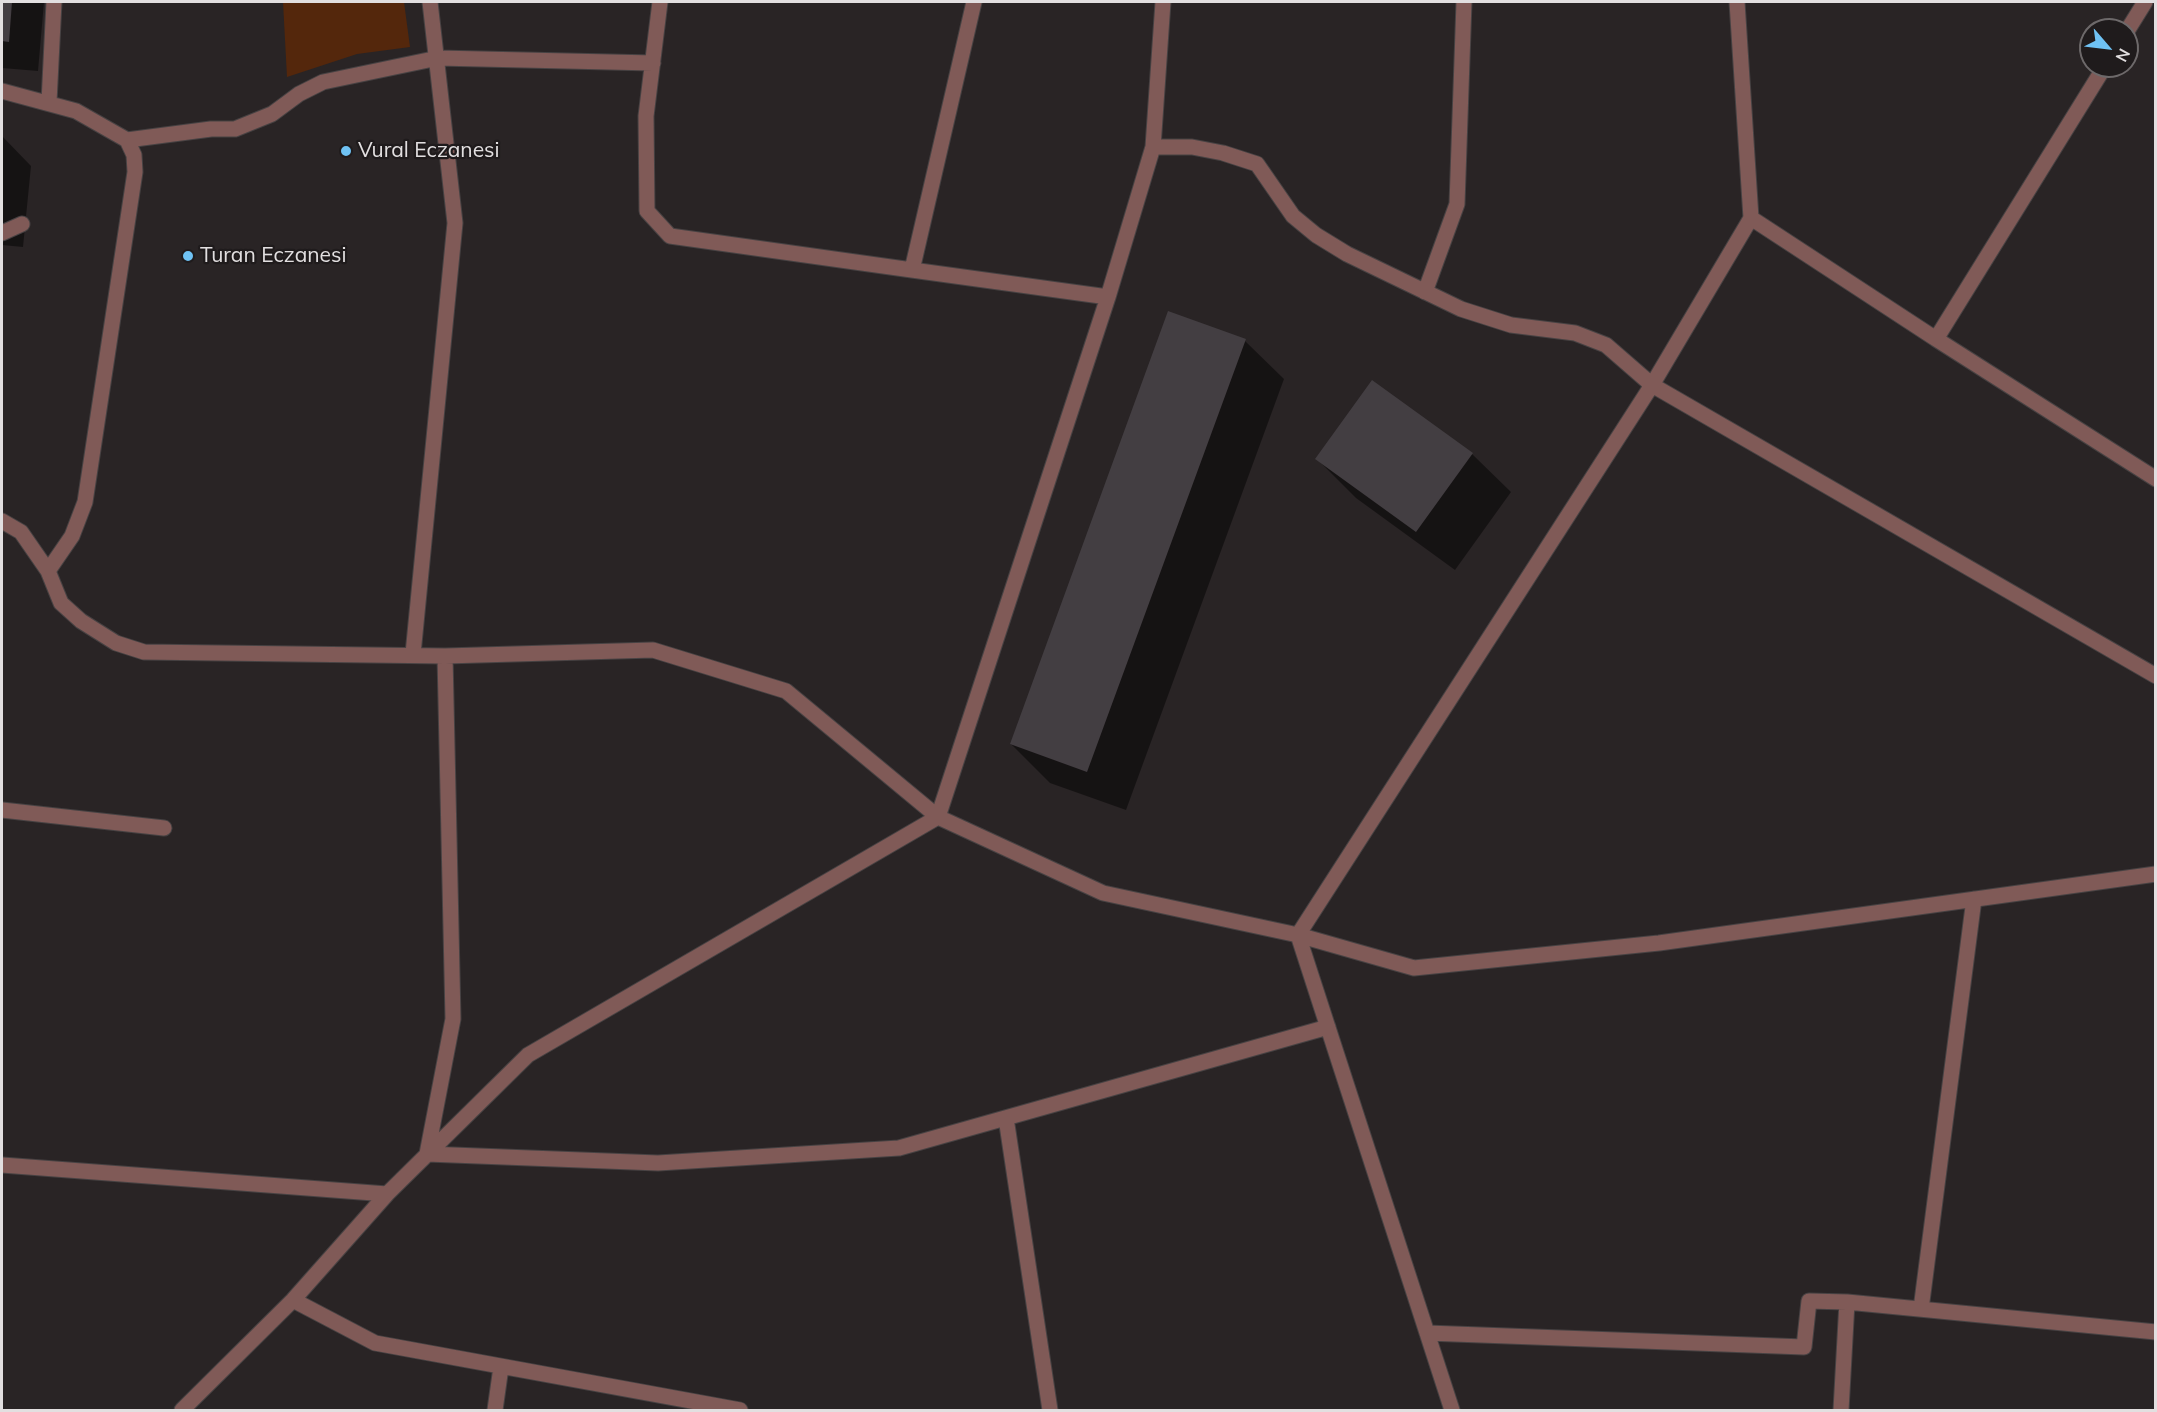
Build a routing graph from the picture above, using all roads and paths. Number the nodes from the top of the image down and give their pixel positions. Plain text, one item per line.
1 (54, 2) edge
2 (430, 2) edge
3 (660, 2) edge
4 (974, 2) edge
5 (1163, 2) edge
6 (1464, 2) edge
7 (1737, 2) edge
8 (2145, 2) edge
9 (2135, 18) edge
10 (438, 58) junction
11 (653, 63) junction
12 (2098, 78) edge
13 (2, 92) edge
14 (49, 102) junction
15 (127, 140) junction
16 (1153, 147) junction
17 (1751, 218) junction
18 (22, 224) dead end
19 (2, 233) edge
20 (912, 270) junction
21 (1425, 292) junction
22 (1108, 297) junction
23 (1936, 339) junction
24 (1652, 386) junction
25 (2156, 479) edge
26 (2, 521) edge
27 (48, 570) junction
28 (413, 654) junction
29 (444, 656) junction
30 (2156, 676) edge
31 (2, 810) edge
32 (938, 817) junction
33 (164, 828) dead end
34 (2156, 874) edge
35 (1974, 899) junction
36 (1298, 935) junction
37 (1328, 1027) junction
38 (1006, 1118) junction
39 (427, 1154) junction
40 (2, 1165) edge
41 (387, 1194) junction
42 (292, 1300) junction
43 (1847, 1302) junction
44 (1921, 1309) junction
45 (2156, 1332) edge
46 (1427, 1334) junction
47 (501, 1367) junction
48 (182, 1410) edge
49 (495, 1410) edge
50 (740, 1410) edge
51 (1050, 1410) edge
52 (1452, 1410) edge
53 (1841, 1410) edge

1 - 14 street
2 - 10 street
3 - 11 street
4 - 20 street
5 - 16 street
6 - 21 street
7 - 17 street
8 - 9 street
10 - 11 street
10 - 15 street
10 - 28 street
11 - 20 street
12 - 23 street
13 - 14 street
14 - 15 street
15 - 27 street
16 - 21 street
16 - 22 street
17 - 23 street
17 - 24 street
18 - 19 street
20 - 22 street
21 - 24 street
22 - 32 street
23 - 25 street
24 - 30 street
24 - 36 street
26 - 27 street
27 - 28 street
28 - 29 street
29 - 32 street
29 - 39 street
31 - 33 street
32 - 36 street
32 - 39 street
34 - 35 street
35 - 36 street
35 - 44 street
36 - 37 street
37 - 38 street
37 - 46 street
38 - 39 street
38 - 51 street
39 - 41 street
40 - 41 street
41 - 42 street
42 - 47 street
42 - 48 street
43 - 44 street
43 - 46 street
43 - 53 street
44 - 45 street
46 - 52 street
47 - 49 street
47 - 50 street

